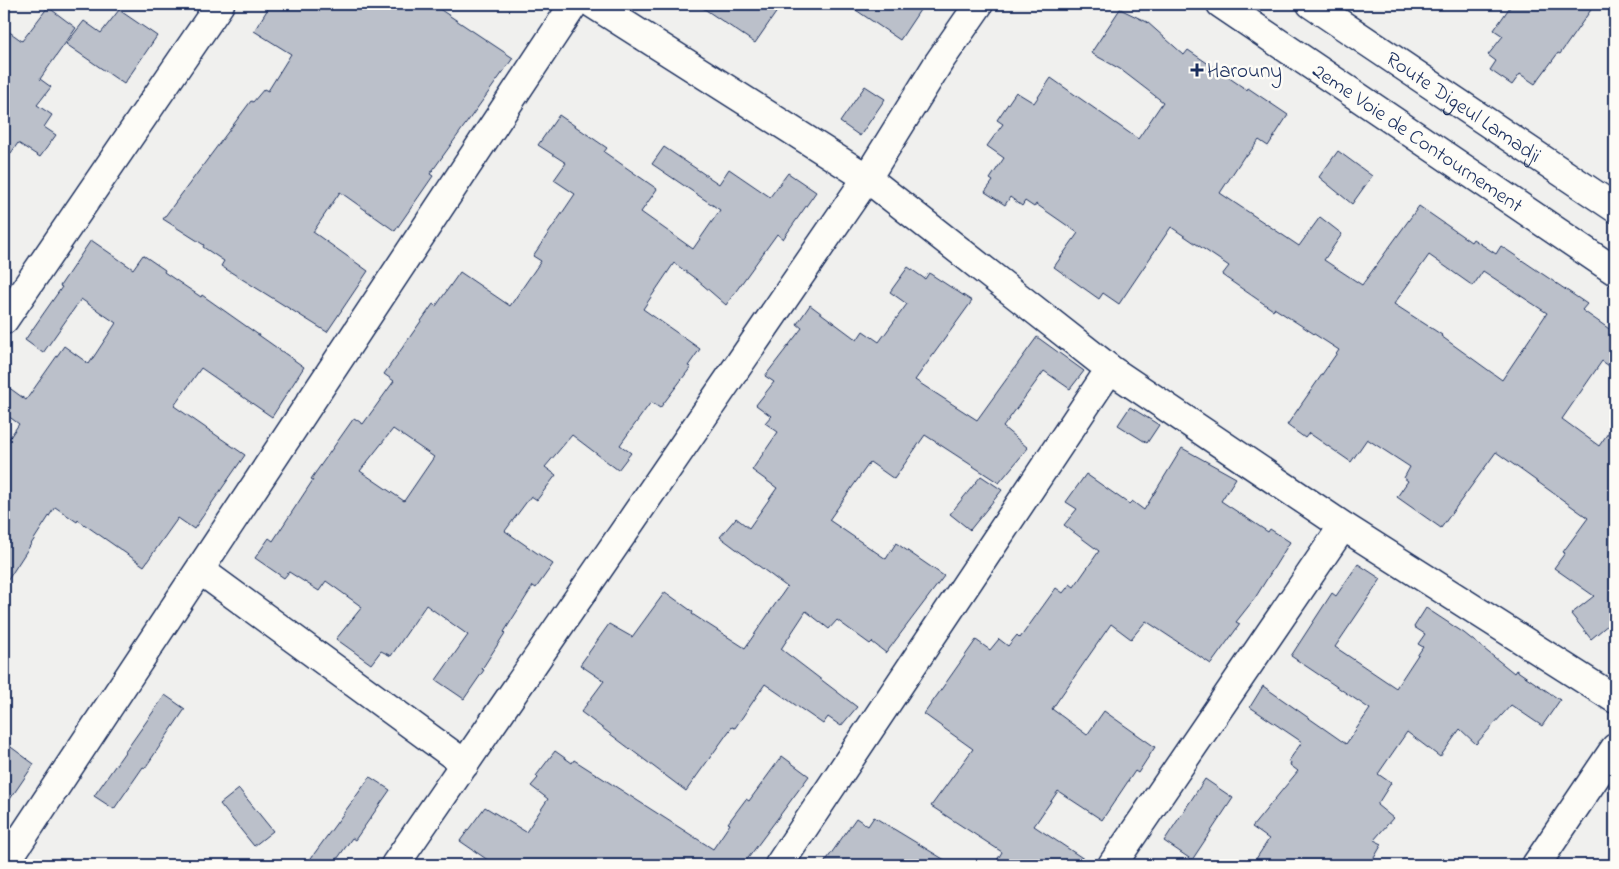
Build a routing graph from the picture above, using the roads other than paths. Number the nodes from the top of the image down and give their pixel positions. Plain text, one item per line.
1 (220, 4) edge
2 (574, 4) edge
3 (593, 4) edge
4 (979, 4) edge
5 (1221, 4) edge
6 (1311, 4) edge
7 (867, 178) junction
8 (1615, 208) edge
9 (1615, 271) edge
10 (4, 320) edge
11 (1110, 369) junction
12 (1343, 526) junction
13 (200, 570) junction
14 (1615, 699) edge
15 (1615, 748) edge
16 (464, 764) junction
17 (4, 865) edge
18 (395, 865) edge
19 (779, 865) edge
20 (1112, 865) edge
21 (1536, 865) edge

1 - 10 street
2 - 13 street
3 - 7 street
4 - 7 street
5 - 9 street, 2eme Voie de Contournement
6 - 8 street, Route Digeul Lamadji
7 - 11 street
7 - 16 street
11 - 12 street
11 - 19 street
12 - 14 street
12 - 20 street
13 - 16 street
13 - 17 street
15 - 21 street
16 - 18 street

